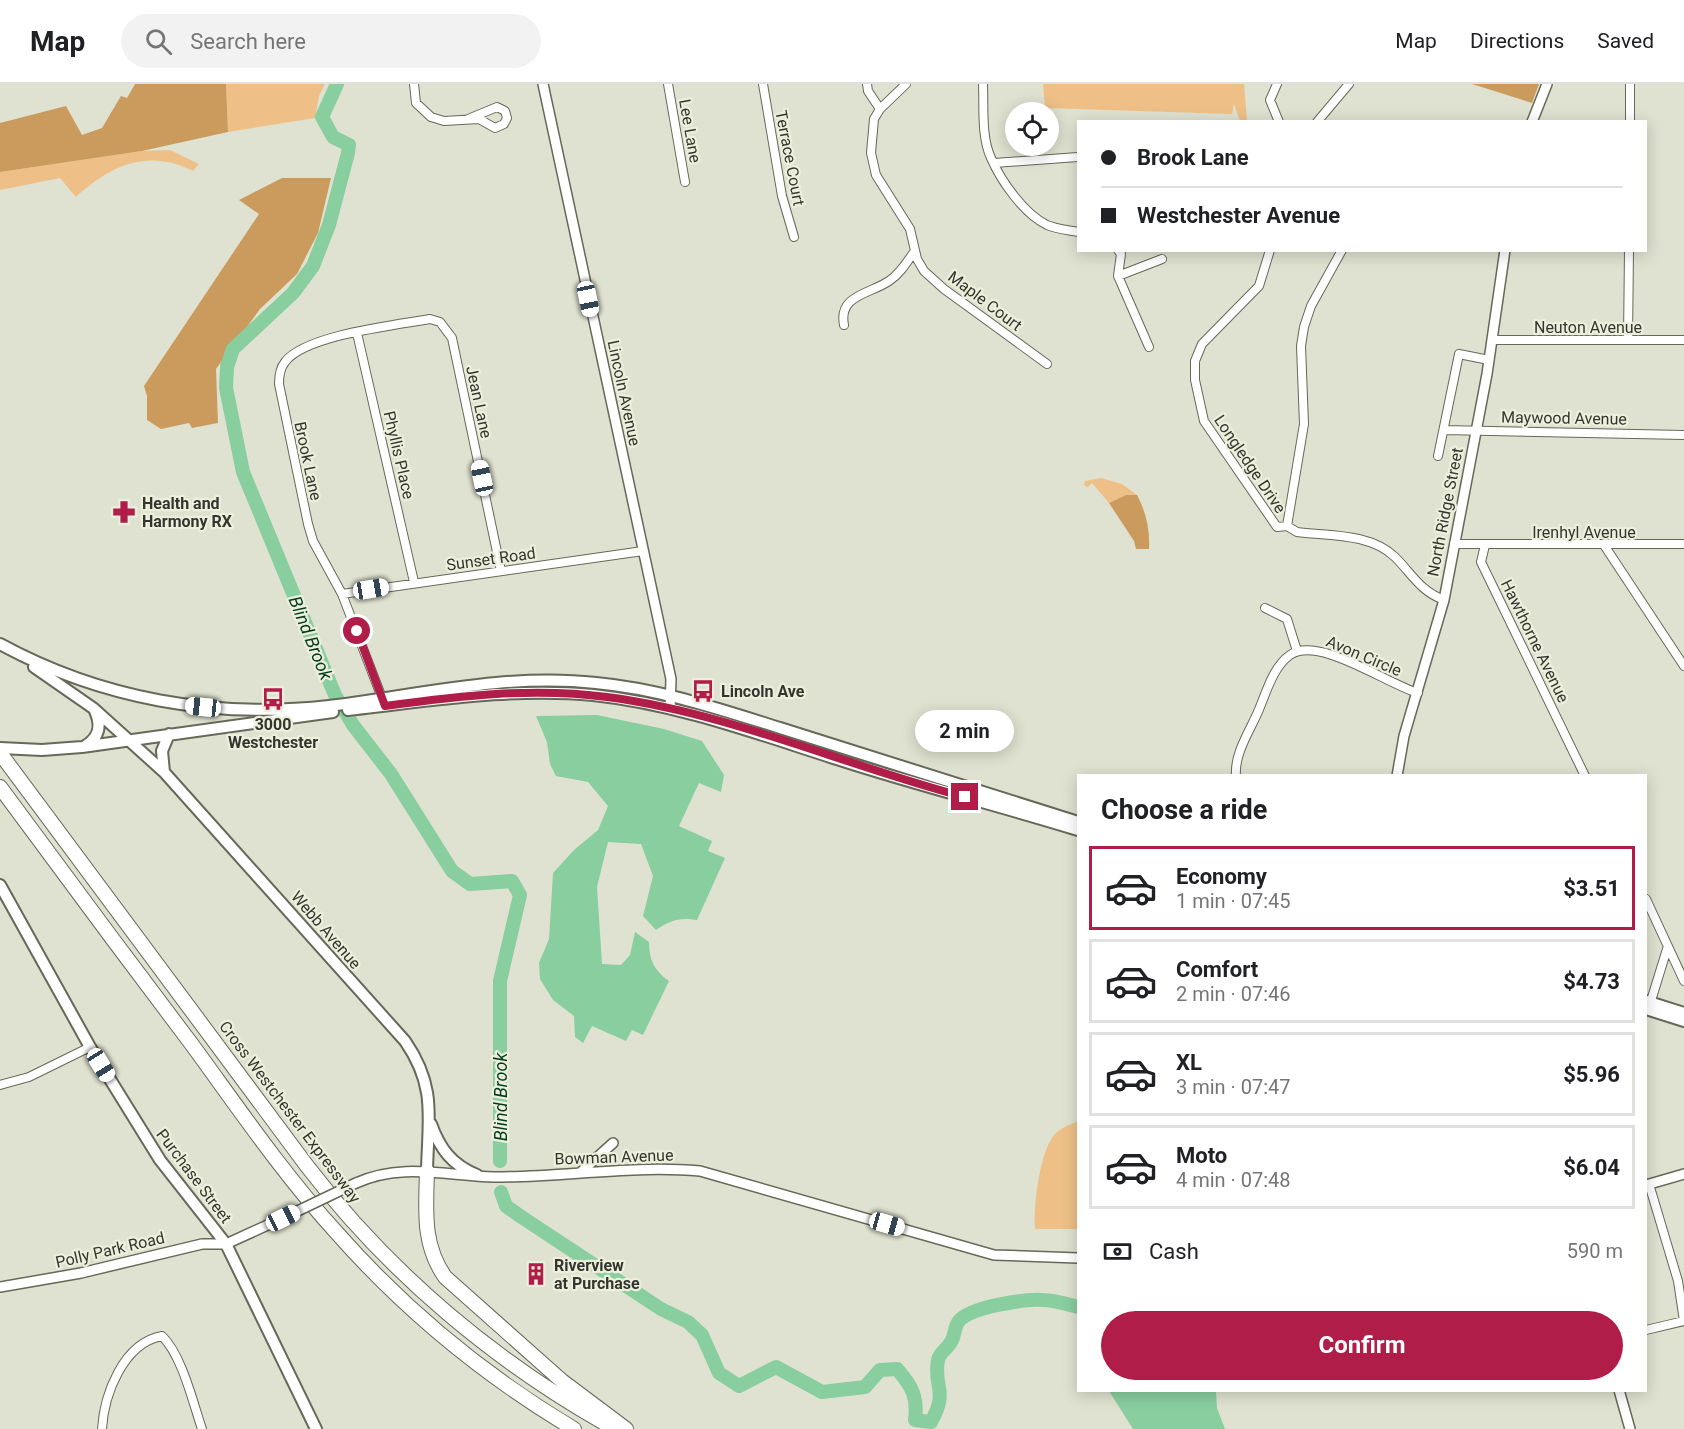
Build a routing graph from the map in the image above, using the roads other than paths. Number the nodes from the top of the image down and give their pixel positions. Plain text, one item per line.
1 (414, 84) edge
2 (543, 84) edge
3 (668, 84) edge
4 (763, 84) edge
5 (867, 84) edge
6 (906, 84) edge
7 (983, 84) edge
8 (1277, 84) edge
9 (1348, 84) edge
10 (1547, 84) edge
11 (1630, 84) edge
12 (880, 108) junction
13 (468, 119) dead end
14 (1278, 120) edge
15 (1319, 120) edge
16 (1533, 120) edge
17 (1630, 120) edge
18 (1077, 157) edge
19 (994, 163) junction
20 (685, 182) dead end
21 (1077, 232) edge
22 (794, 237) dead end
23 (914, 252) junction
24 (1120, 252) edge
25 (1269, 252) edge
26 (1341, 252) edge
27 (1505, 252) edge
28 (1629, 252) edge
29 (1162, 260) dead end
30 (1118, 276) junction
31 (430, 319) joint
32 (844, 325) dead end
33 (357, 333) junction
34 (1493, 340) junction
35 (1628, 340) junction
36 (1684, 340) edge
37 (1149, 347) dead end
38 (1489, 360) junction
39 (1047, 364) dead end
40 (1444, 430) junction
41 (1476, 430) junction
42 (1684, 435) edge
43 (1438, 456) dead end
44 (1287, 526) junction
45 (1454, 544) junction
46 (1684, 544) edge
47 (1485, 545) junction
48 (1604, 545) junction
49 (643, 551) junction
50 (501, 571) junction
51 (414, 582) junction
52 (342, 594) junction
53 (1443, 600) junction
54 (1266, 608) dead end
55 (5, 646) edge
56 (1297, 651) junction
57 (1684, 666) edge
58 (1418, 693) junction
59 (671, 695) junction
60 (384, 702) junction
61 (93, 708) junction
62 (328, 709) junction
63 (670, 709) junction
64 (169, 734) junction
65 (130, 740) junction
66 (82, 747) junction
67 (0, 748) edge
68 (4, 758) edge
69 (165, 772) junction
70 (1236, 774) edge
71 (1397, 774) edge
72 (1584, 774) edge
73 (0, 787) edge
74 (1077, 822) edge
75 (1077, 830) edge
76 (1, 888) edge
77 (1647, 901) edge
78 (1667, 950) junction
79 (1684, 981) edge
80 (1649, 1006) edge
81 (1684, 1013) edge
82 (1684, 1021) edge
83 (90, 1047) junction
84 (0, 1085) edge
85 (430, 1120) junction
86 (612, 1143) dead end
87 (427, 1171) junction
88 (580, 1173) junction
89 (1684, 1174) edge
90 (477, 1175) junction
91 (1647, 1185) edge
92 (226, 1244) junction
93 (1077, 1258) edge
94 (0, 1287) edge
95 (1684, 1321) edge
96 (1647, 1330) edge
97 (1619, 1392) edge
98 (102, 1429) edge
99 (202, 1429) edge
100 (316, 1429) edge
101 (574, 1429) edge
102 (615, 1429) edge
103 (626, 1429) edge
104 (1630, 1429) edge

1 - 13 street
2 - 49 street, Lincoln Avenue
3 - 20 street, Lee Lane
4 - 22 street, Terrace Court
5 - 12 street
6 - 12 street
7 - 19 street
8 - 14 street
9 - 15 street
10 - 16 street
11 - 17 street
12 - 23 street, Maple Court
18 - 19 street
19 - 21 street
23 - 32 street
23 - 39 street, Maple Court
24 - 30 street
25 - 44 street, Longledge Drive
26 - 44 street
27 - 34 street, North Ridge Street
28 - 35 street
29 - 30 street
30 - 37 street
31 - 33 street, Brook Lane
31 - 50 street, Jean Lane
33 - 51 street, Phyllis Place
33 - 52 street, Brook Lane
34 - 35 street, Neuton Avenue
34 - 38 street, North Ridge Street
35 - 36 street, Neuton Avenue
38 - 40 street
38 - 41 street, North Ridge Street
40 - 41 street, Maywood Avenue
40 - 43 street
41 - 42 street, Maywood Avenue
41 - 45 street, North Ridge Street
44 - 53 street, Longledge Drive
45 - 47 street
45 - 53 street, North Ridge Street
46 - 48 street, Irenhyl Avenue
47 - 48 street, Irenhyl Avenue
47 - 72 street, Hawthorne Avenue
48 - 57 street
49 - 50 street, Sunset Road
49 - 59 street, Lincoln Avenue
50 - 51 street, Sunset Road
51 - 52 street, Sunset Road
52 - 60 street, Brook Lane
53 - 58 street, North Ridge Street
54 - 56 street
55 - 61 main road, Webb Avenue
55 - 62 main road
56 - 58 street, Avon Circle
56 - 70 street
58 - 71 street, North Ridge Street
59 - 60 main road
59 - 63 street, Lincoln Avenue
59 - 74 main road
60 - 62 main road
60 - 63 main road
61 - 65 main road, Webb Avenue
61 - 66 main road
62 - 64 main road
63 - 75 main road
64 - 65 main road
64 - 69 main road
65 - 66 main road
65 - 69 main road, Webb Avenue
66 - 67 main road
68 - 102 highway, Cross Westchester Expressway
69 - 85 main road, Webb Avenue
73 - 101 highway
76 - 83 main road, Purchase Street
77 - 78 street
78 - 79 street
78 - 80 street
80 - 81 main road
80 - 82 main road
83 - 84 street
83 - 92 main road, Purchase Street
85 - 87 main road, Webb Avenue
85 - 90 main road
86 - 88 street
87 - 90 street, Bowman Avenue
87 - 92 street, Bowman Avenue, bridge
87 - 103 highway
88 - 90 street, Bowman Avenue
88 - 93 street, Bowman Avenue
89 - 91 street
91 - 95 street
92 - 94 street, Polly Park Road
92 - 100 main road, Purchase Street
95 - 96 street
97 - 104 street
98 - 99 street

